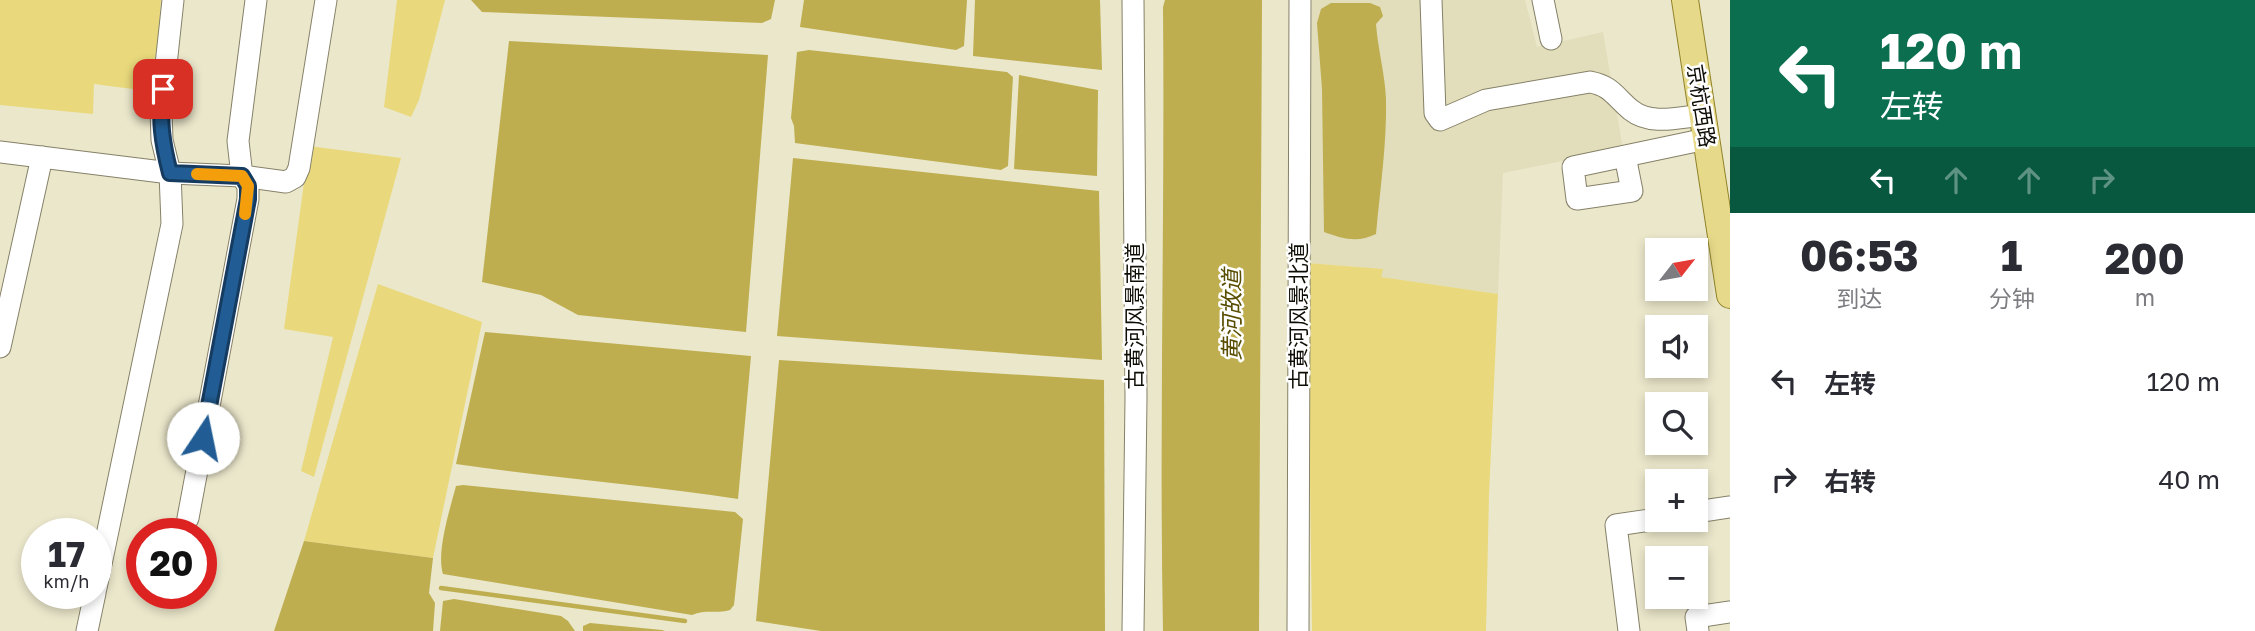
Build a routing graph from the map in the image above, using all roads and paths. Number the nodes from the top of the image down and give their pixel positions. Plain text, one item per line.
1 (173, 0) edge
2 (256, 0) edge
3 (326, 0) edge
4 (1133, 0) edge
5 (1300, 0) edge
6 (1431, 0) edge
7 (1543, 0) edge
8 (1685, 0) edge
9 (1551, 39) dead end
10 (1704, 127) junction
11 (0, 152) edge
12 (1625, 156) dead end
13 (42, 157) junction
14 (170, 173) junction
15 (242, 176) junction
16 (1730, 295) edge
17 (0, 347) edge
18 (1730, 507) edge
19 (1708, 510) edge
20 (111, 518) edge
21 (188, 518) dead end
22 (1645, 521) edge
23 (92, 609) edge
24 (1730, 612) edge
25 (87, 631) edge
26 (1133, 631) edge
27 (1298, 631) edge
28 (1629, 631) edge
29 (1698, 631) edge

1 - 14 street
2 - 15 street
3 - 15 street
4 - 26 street, 古黄河风景南道
5 - 27 street, 古黄河风景北道
6 - 10 street
7 - 9 street
8 - 10 main road, 京杭西路
10 - 12 street
10 - 16 main road, 京杭西路
11 - 13 street
13 - 14 street
13 - 17 street
14 - 15 street
14 - 20 street
15 - 21 street
18 - 19 street
22 - 28 street
23 - 25 street
24 - 29 street

